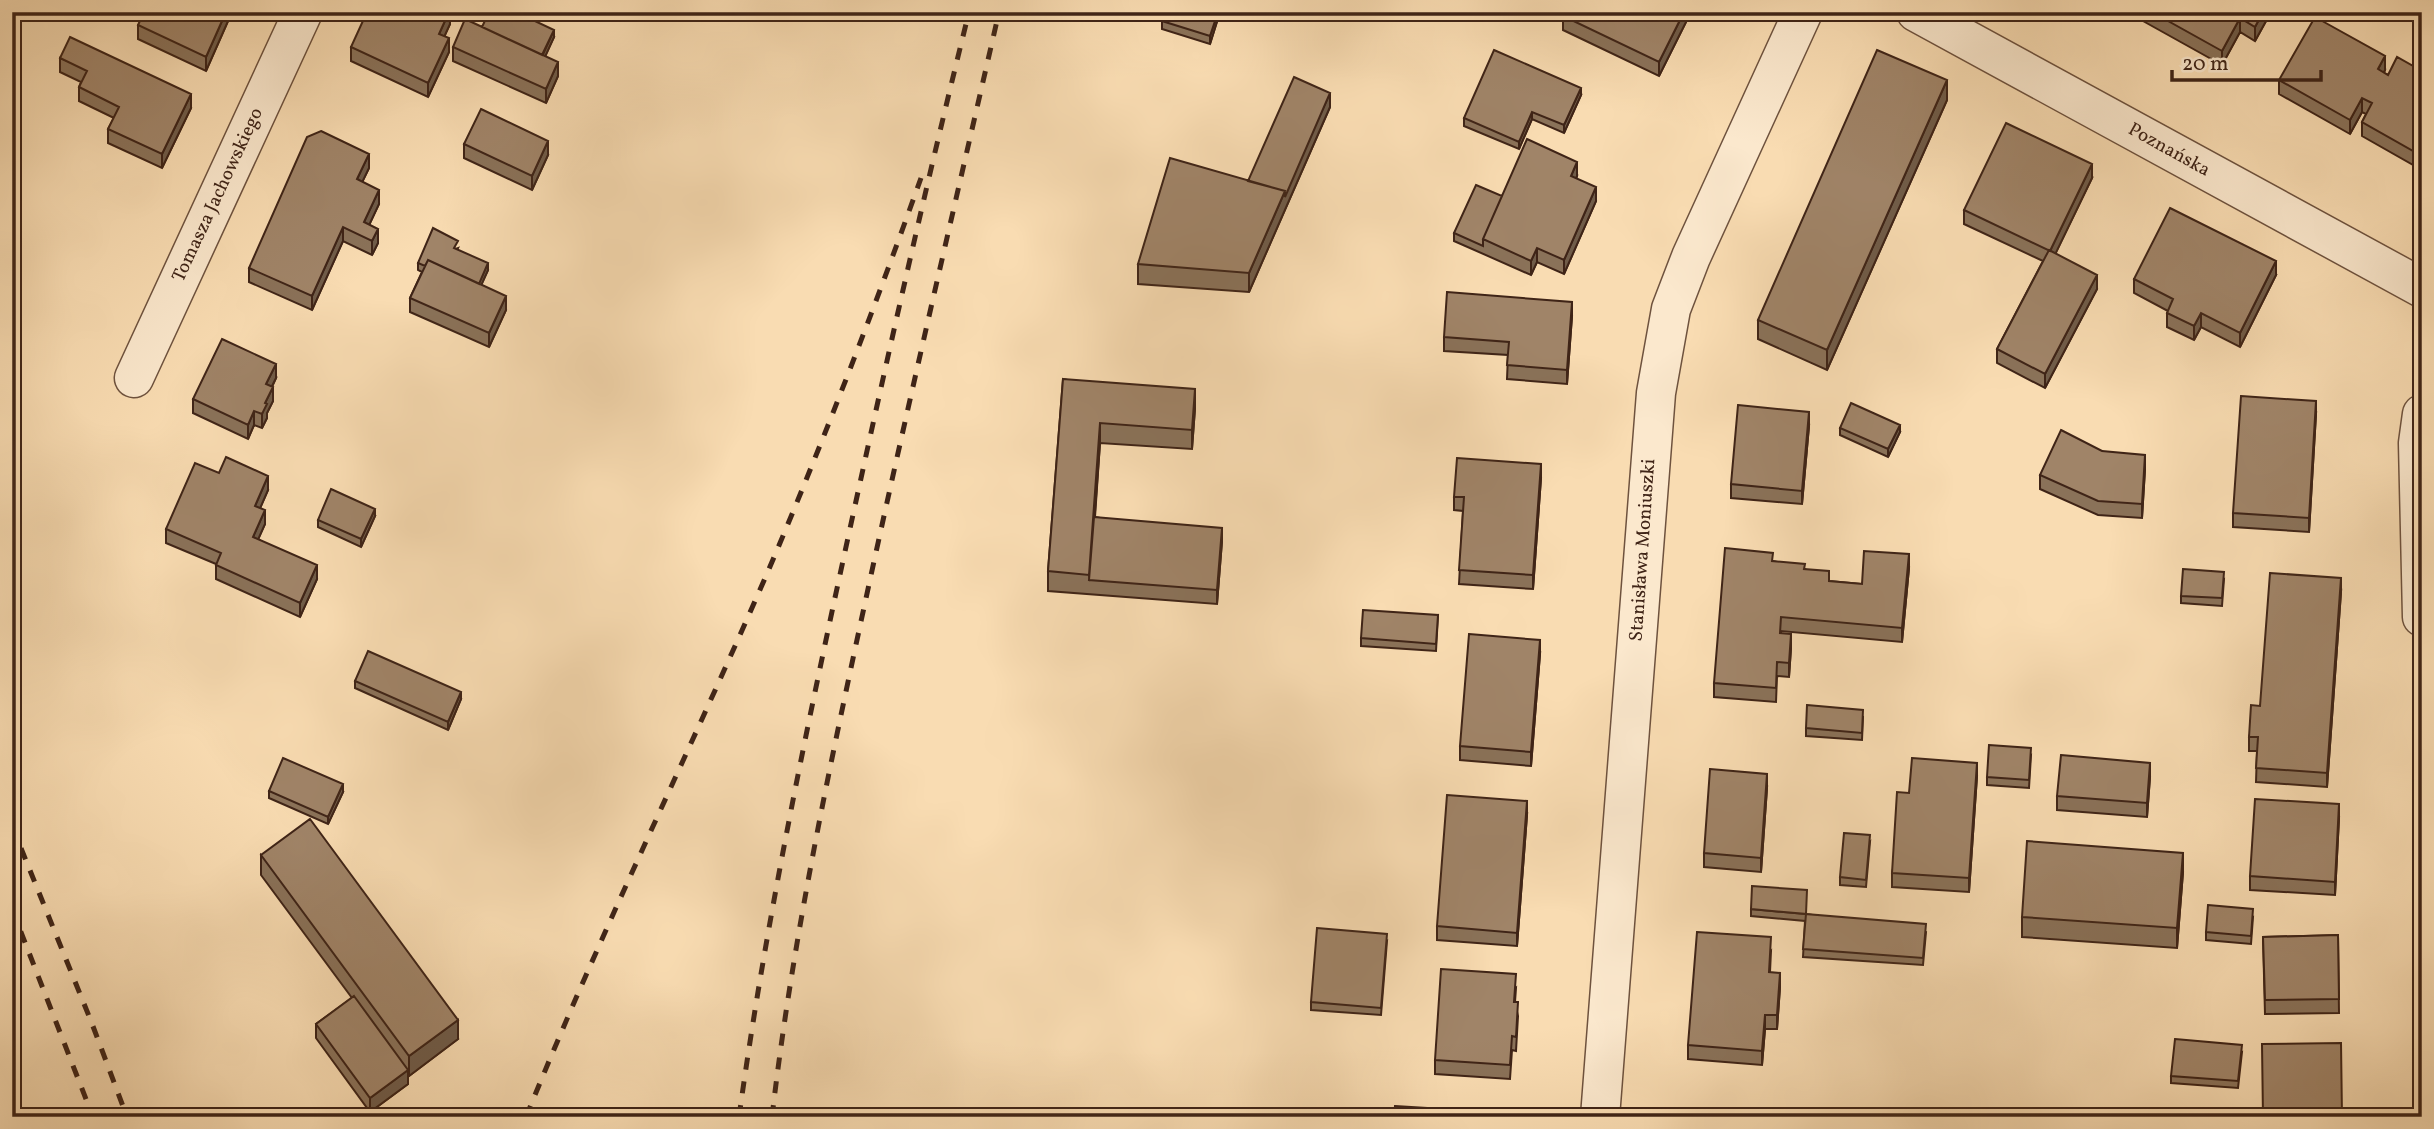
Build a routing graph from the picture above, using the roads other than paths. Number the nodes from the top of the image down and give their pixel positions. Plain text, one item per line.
1 (303, 12) edge
2 (1802, 12) edge
3 (1916, 12) edge
4 (2422, 288) edge
5 (134, 378) dead end
6 (2422, 414) edge
7 (2422, 617) edge
8 (1600, 1117) edge

1 - 5 street, Tomasza Jachowskiego
2 - 8 street, Stanisława Moniuszki
3 - 4 street, Poznańska
6 - 7 street

